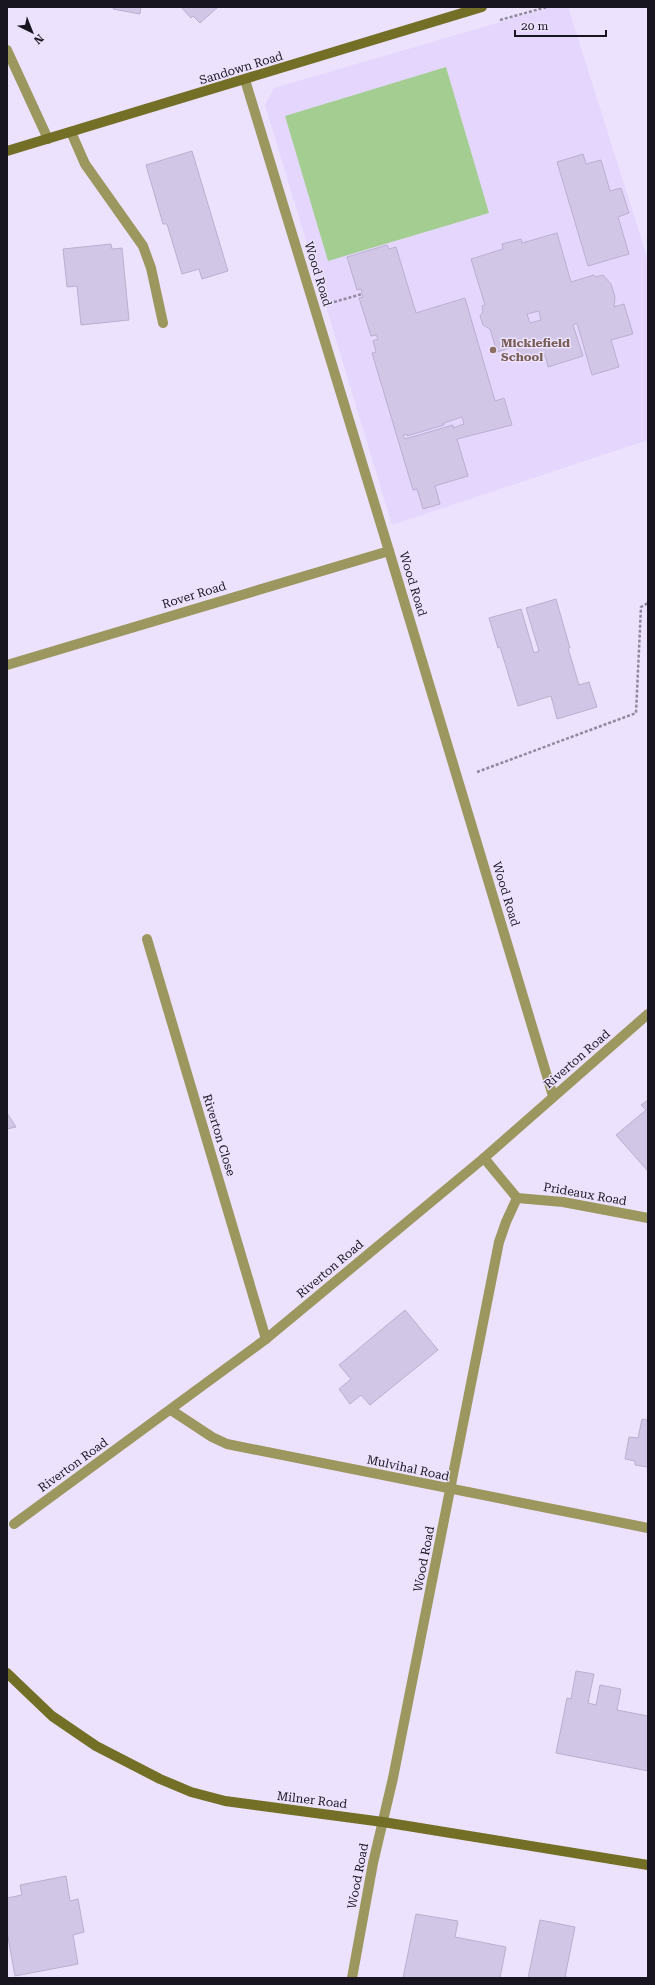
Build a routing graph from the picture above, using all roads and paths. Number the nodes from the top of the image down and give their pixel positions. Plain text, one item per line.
1 (482, 7) edge
2 (7, 50) edge
3 (245, 80) junction
4 (71, 132) junction
5 (48, 139) junction
6 (7, 151) edge
7 (362, 294) dead end
8 (315, 308) junction
9 (163, 323) dead end
10 (389, 550) junction
11 (648, 603) edge
12 (7, 665) edge
13 (458, 779) junction
14 (147, 939) dead end
15 (648, 1014) edge
16 (554, 1096) junction
17 (484, 1158) junction
18 (517, 1198) junction
19 (648, 1218) edge
20 (266, 1339) junction
21 (171, 1410) junction
22 (451, 1490) junction
23 (14, 1524) dead end
24 (648, 1528) edge
25 (7, 1673) edge
26 (383, 1822) junction
27 (648, 1865) edge
28 (352, 1978) edge

1 - 3 main road, Sandown Road
2 - 5 street
3 - 4 main road, Sandown Road
3 - 8 street, Wood Road
4 - 5 main road, Sandown Road
4 - 9 street
5 - 6 main road, Sandown Road
7 - 8 path
8 - 10 street, Wood Road
10 - 12 street, Rover Road
10 - 13 street, Wood Road
11 - 13 path
13 - 16 street, Wood Road
14 - 20 street, Riverton Close
15 - 16 street, Riverton Road
16 - 17 street, Riverton Road
17 - 18 street
17 - 20 street, Riverton Road
18 - 19 street, Prideaux Road
18 - 22 street, Wood Road
20 - 21 street, Riverton Road
21 - 22 street, Mulvihal Road
21 - 23 street, Riverton Road
22 - 24 street, Mulvihal Road
22 - 26 street, Wood Road
25 - 26 main road, Milner Road
26 - 27 main road, Milner Road
26 - 28 street, Wood Road

